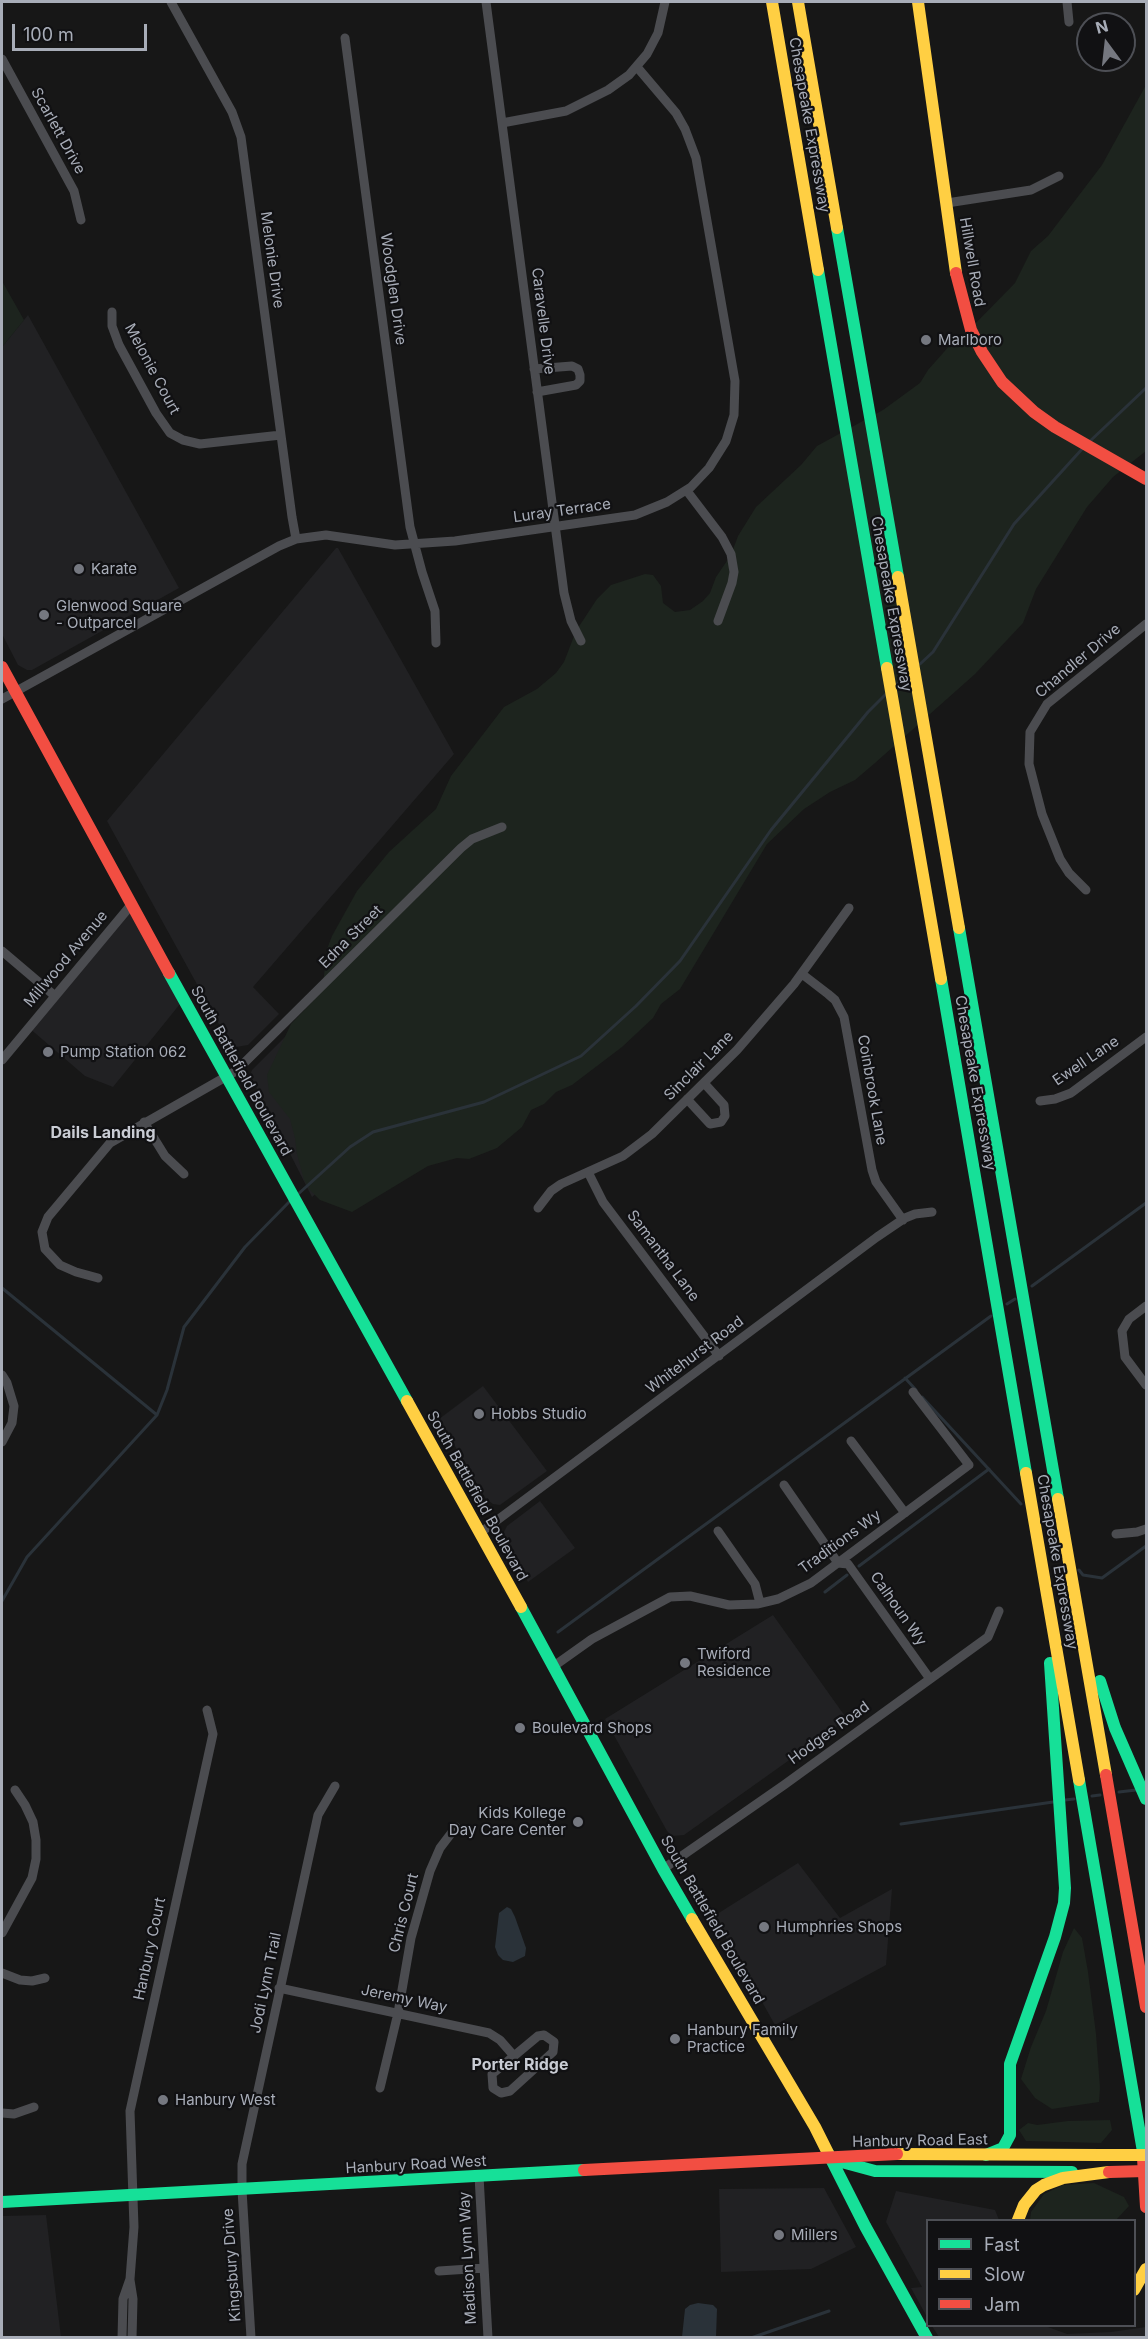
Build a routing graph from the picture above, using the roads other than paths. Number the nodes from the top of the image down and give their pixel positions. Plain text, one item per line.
1 (171, 2) edge
2 (486, 2) edge
3 (665, 2) edge
4 (772, 2) edge
5 (798, 2) edge
6 (918, 2) edge
7 (1067, 2) edge
8 (1069, 22) dead end
9 (345, 38) dead end
10 (2, 59) edge
11 (637, 67) junction
12 (502, 123) junction
13 (1059, 176) dead end
14 (947, 202) junction
15 (81, 220) dead end
16 (112, 312) dead end
17 (534, 369) junction
18 (537, 392) junction
19 (280, 435) junction
20 (1146, 478) edge
21 (687, 491) junction
22 (556, 527) junction
23 (296, 539) junction
24 (414, 545) junction
25 (718, 621) dead end
26 (1146, 624) edge
27 (581, 641) dead end
28 (436, 643) dead end
29 (2, 667) edge
30 (15, 692) junction
31 (2, 699) edge
32 (502, 827) dead end
33 (1086, 890) dead end
34 (131, 905) junction
35 (849, 908) dead end
36 (2, 951) edge
37 (802, 974) junction
38 (55, 996) junction
39 (1146, 1037) edge
40 (2, 1060) edge
41 (227, 1077) junction
42 (704, 1083) junction
43 (687, 1099) junction
44 (1040, 1101) dead end
45 (144, 1122) junction
46 (588, 1172) junction
47 (184, 1174) dead end
48 (538, 1208) dead end
49 (932, 1212) dead end
50 (903, 1220) junction
51 (98, 1278) dead end
52 (1146, 1306) edge
53 (719, 1356) junction
54 (2, 1375) edge
55 (1146, 1385) edge
56 (913, 1392) dead end
57 (851, 1441) dead end
58 (2, 1442) edge
59 (784, 1485) dead end
60 (904, 1513) junction
61 (1146, 1528) edge
62 (718, 1531) dead end
63 (480, 1533) junction
64 (1116, 1534) dead end
65 (1038, 1537) junction
66 (838, 1563) junction
67 (1072, 1576) junction
68 (760, 1604) junction
69 (999, 1611) dead end
70 (554, 1666) junction
71 (930, 1679) junction
72 (207, 1710) dead end
73 (335, 1786) dead end
74 (15, 1790) dead end
75 (1146, 1800) edge
76 (456, 1827) dead end
77 (663, 1869) junction
78 (2, 1933) edge
79 (2, 1973) edge
80 (45, 1978) dead end
81 (279, 1988) junction
82 (1146, 2007) edge
83 (398, 2013) junction
84 (514, 2056) junction
85 (380, 2088) dead end
86 (34, 2107) dead end
87 (2, 2113) edge
88 (1142, 2140) junction
89 (1146, 2155) edge
90 (986, 2156) junction
91 (831, 2159) junction
92 (1146, 2170) edge
93 (1109, 2172) junction
94 (479, 2176) junction
95 (242, 2190) junction
96 (133, 2196) junction
97 (2, 2202) edge
98 (1146, 2207) edge
99 (1018, 2219) edge
100 (484, 2268) junction
101 (1146, 2270) edge
102 (440, 2271) dead end
103 (130, 2279) junction
104 (1136, 2287) edge
105 (122, 2337) edge
106 (132, 2337) edge
107 (251, 2337) edge
108 (488, 2337) edge
109 (927, 2337) edge

1 - 19 street, Melonie Drive
2 - 12 street, Caravelle Drive
3 - 11 street
4 - 65 main road, Chesapeake Expressway
5 - 67 main road, Chesapeake Expressway
6 - 14 main road, Hillwell Road
7 - 8 street
9 - 24 street, Woodglen Drive
10 - 15 street, Scarlett Drive
11 - 12 street
11 - 21 street, Luray Terrace
12 - 17 street, Caravelle Drive
13 - 14 street
14 - 20 main road, Hillwell Road
16 - 19 street, Melonie Court
17 - 18 street, Caravelle Drive
17 - 18 street
18 - 22 street, Caravelle Drive
19 - 23 street, Melonie Drive
21 - 22 street, Luray Terrace
21 - 25 street
22 - 24 street, Luray Terrace
22 - 27 street, Caravelle Drive
23 - 24 street, Luray Terrace
23 - 30 street, Luray Terrace
24 - 28 street, Woodglen Drive
26 - 33 street, Chandler Drive
29 - 30 main road, South Battlefield Boulevard
30 - 31 street, Luray Terrace
30 - 34 main road, South Battlefield Boulevard
32 - 41 street, Edna Street
34 - 38 street, Millwood Avenue
34 - 41 main road, South Battlefield Boulevard
35 - 37 street, Sinclair Lane
36 - 38 street
37 - 42 street, Sinclair Lane
37 - 50 street, Coinbrook Lane
38 - 40 street, Millwood Avenue
39 - 44 street, Ewell Lane
41 - 45 street, Edna Street
41 - 63 main road, South Battlefield Boulevard
42 - 43 street, Sinclair Lane
42 - 43 street
43 - 46 street, Sinclair Lane
45 - 47 street
45 - 51 street, Edna Street
46 - 48 street, Sinclair Lane
46 - 53 street, Samantha Lane
49 - 50 street, Whitehurst Road
50 - 53 street, Whitehurst Road
52 - 55 street
53 - 63 street, Whitehurst Road
54 - 58 street
56 - 60 street, Traditions Wy
57 - 60 street
59 - 66 street, Calhoun Wy
60 - 66 street, Traditions Wy
61 - 64 street
62 - 68 street
63 - 70 main road, South Battlefield Boulevard
65 - 88 main road, Chesapeake Expressway
65 - 90 main road
66 - 68 street, Traditions Wy
66 - 71 street, Calhoun Wy
67 - 75 main road
67 - 82 main road, Chesapeake Expressway
68 - 70 street, Traditions Wy
69 - 71 street, Hodges Road
70 - 77 main road, South Battlefield Boulevard
71 - 77 street, Hodges Road
72 - 96 street, Hanbury Court
73 - 81 street, Jodi Lynn Trail
74 - 78 street
76 - 83 street, Chris Court
77 - 91 main road, South Battlefield Boulevard
79 - 80 street
81 - 83 street, Jeremy Way
81 - 95 street, Jodi Lynn Trail
83 - 84 street, Jeremy Way
83 - 85 street, Chris Court
84 - 84 street
86 - 87 street
88 - 92 main road, Chesapeake Expressway
88 - 98 main road
89 - 90 main road, Hanbury Road East, bridge
90 - 91 main road, Hanbury Road East
91 - 93 main road, Hanbury Road East
91 - 94 main road, Hanbury Road West
91 - 109 main road, South Battlefield Boulevard
92 - 93 main road, Hanbury Road East, bridge
93 - 99 main road
94 - 95 main road, Hanbury Road West
94 - 100 street, Madison Lynn Way
95 - 96 main road, Hanbury Road West
95 - 107 street, Kingsbury Drive
96 - 97 main road, Hanbury Road West
96 - 103 street, Hanbury Court
100 - 102 street
100 - 108 street, Madison Lynn Way
101 - 104 main road
103 - 105 street
103 - 106 street

